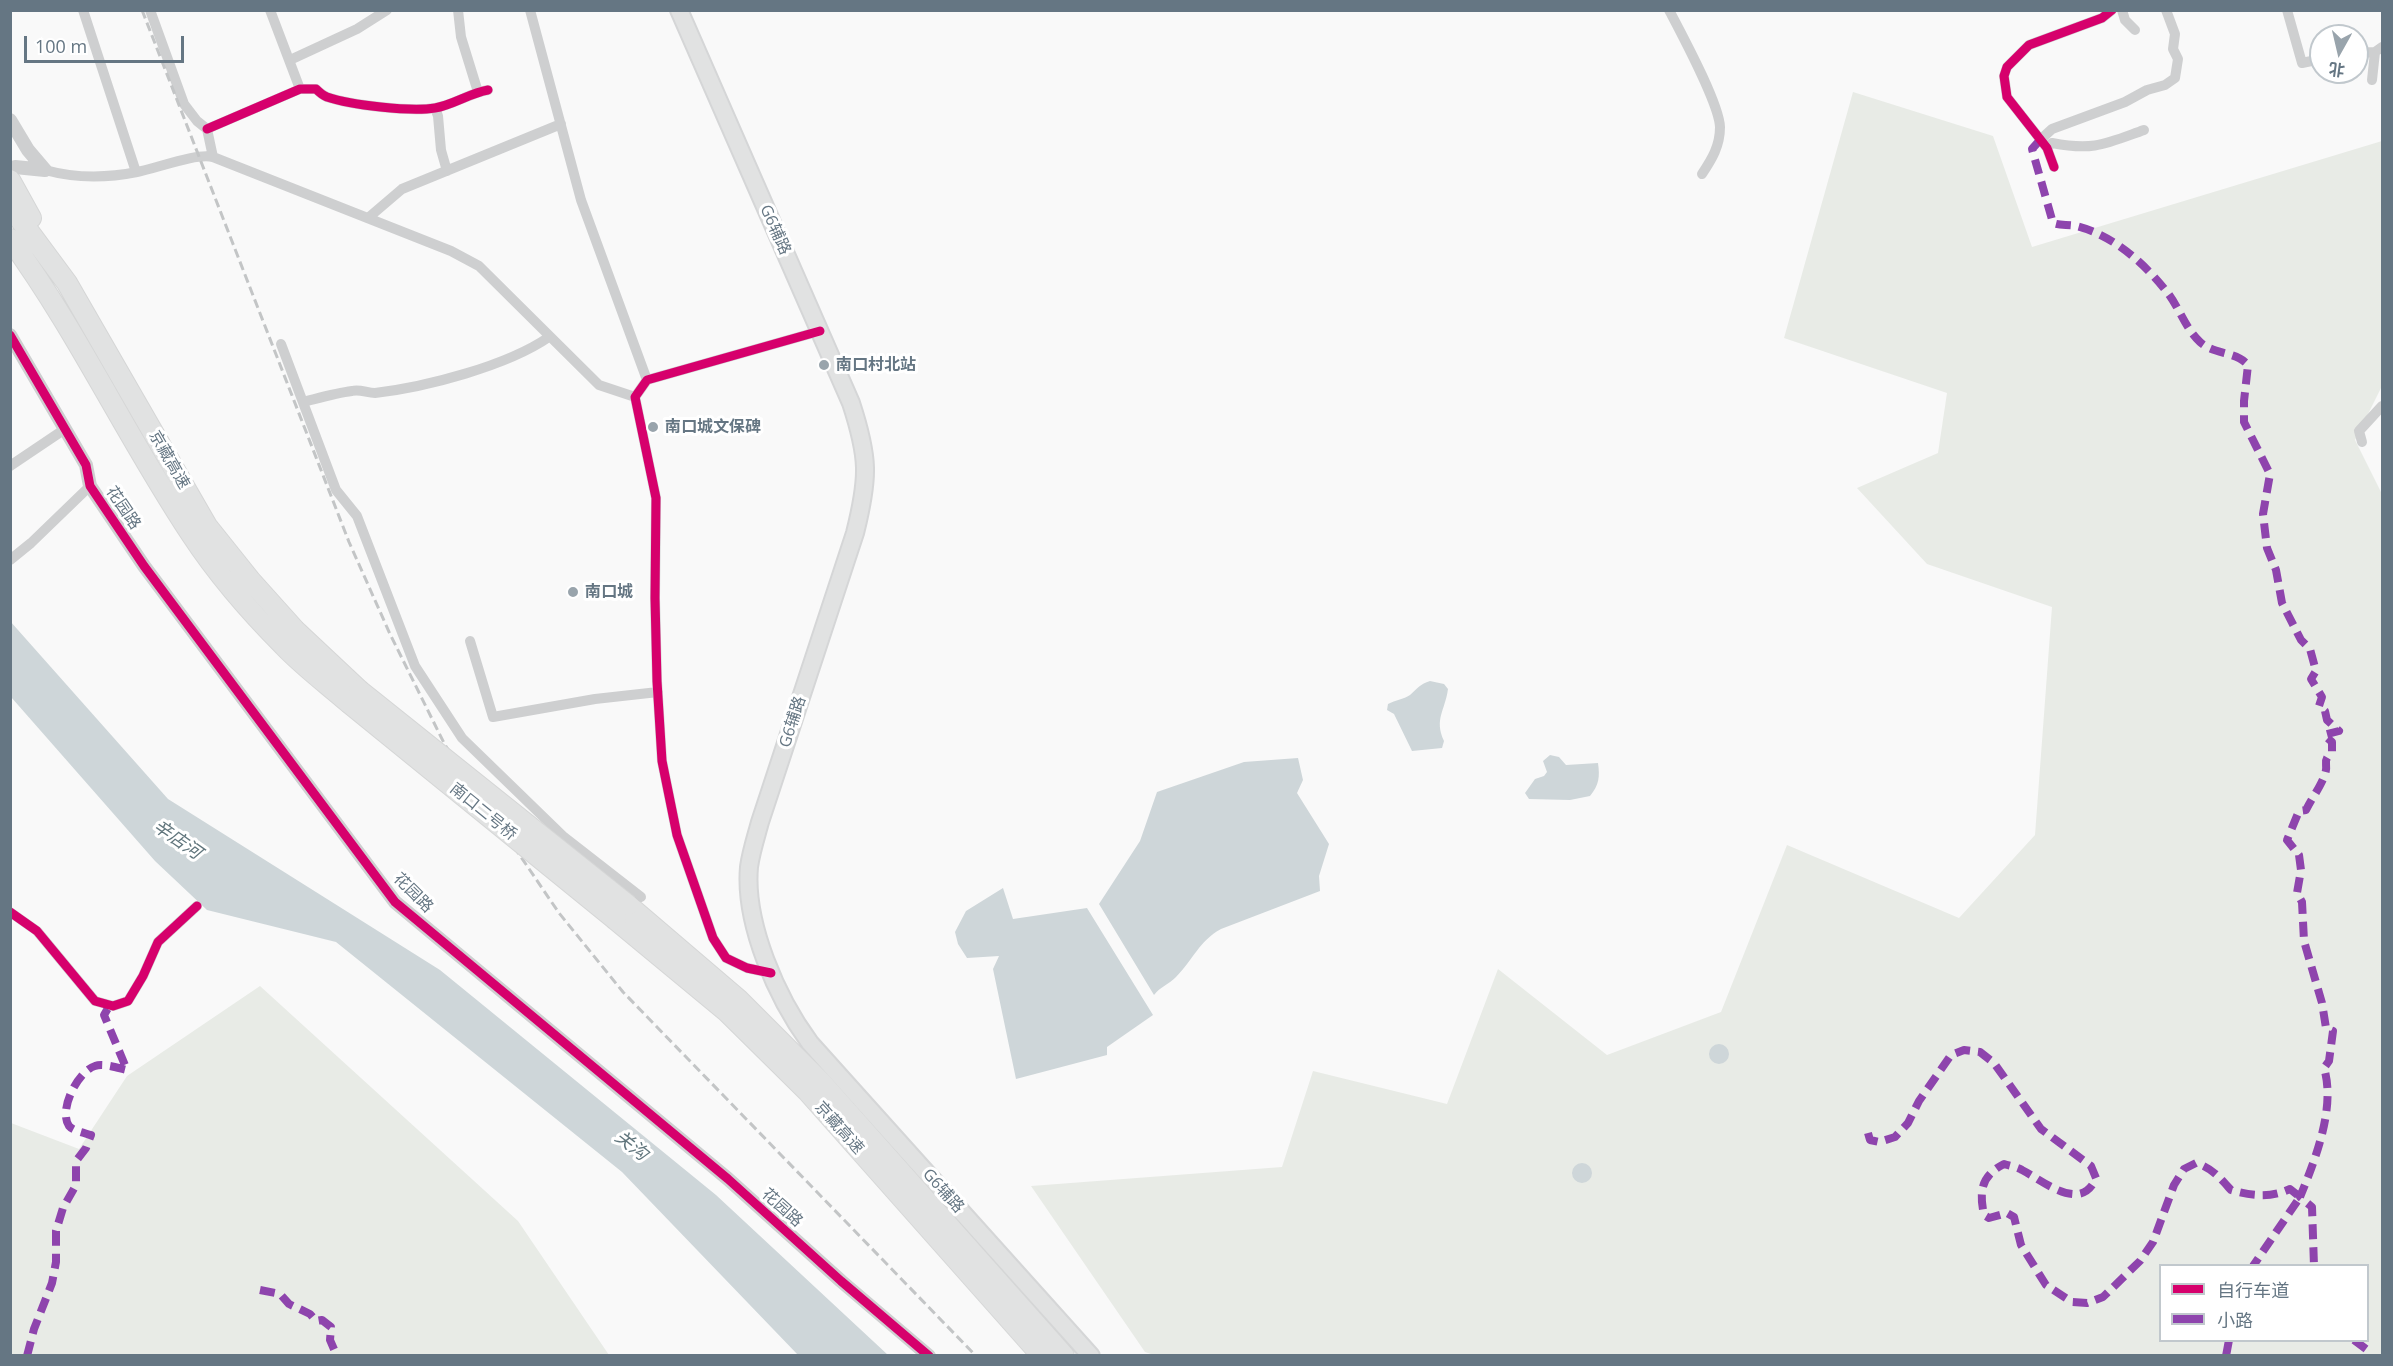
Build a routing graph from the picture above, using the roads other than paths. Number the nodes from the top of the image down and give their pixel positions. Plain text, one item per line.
1 (83, 10) edge
2 (150, 10) edge
3 (270, 10) edge
4 (387, 10) edge
5 (458, 10) edge
6 (530, 10) edge
7 (679, 10) edge
8 (1669, 10) edge
9 (2112, 10) edge
10 (2122, 10) edge
11 (2166, 10) edge
12 (2287, 10) edge
13 (2135, 30) dead end
14 (2379, 50) edge
15 (290, 60) junction
16 (2309, 62) edge
17 (2372, 80) dead end
18 (300, 89) junction
19 (435, 108) junction
20 (10, 120) edge
21 (561, 124) junction
22 (207, 129) junction
23 (2144, 130) dead end
24 (23, 141) junction
25 (2043, 144) junction
26 (213, 157) junction
27 (2054, 167) dead end
28 (45, 170) junction
29 (447, 171) junction
30 (136, 172) junction
31 (1702, 174) dead end
32 (10, 180) edge
33 (10, 206) edge
34 (368, 219) junction
35 (10, 239) edge
36 (68, 283) junction
37 (820, 331) junction
38 (10, 335) edge
39 (549, 337) junction
40 (281, 344) dead end
41 (647, 380) junction
42 (635, 397) junction
43 (303, 402) junction
44 (2382, 406) edge
45 (65, 429) junction
46 (2362, 442) dead end
47 (10, 466) edge
48 (90, 486) junction
49 (10, 560) edge
50 (470, 640) dead end
51 (658, 692) junction
52 (354, 696) junction
53 (196, 906) dead end
54 (629, 908) junction
55 (10, 912) edge
56 (771, 973) junction
57 (929, 1356) edge
58 (1042, 1356) edge
59 (1064, 1356) edge
60 (1091, 1356) edge

1 - 30 street
2 - 22 street
3 - 15 street
4 - 15 street
5 - 19 street
6 - 21 street
7 - 37 main road, G6辅路
8 - 31 street
9 - 25 street
10 - 13 street
11 - 25 street
12 - 16 street
14 - 17 street
15 - 18 street
18 - 19 street
18 - 22 street
19 - 29 street
20 - 24 street
21 - 29 street
21 - 41 street
22 - 26 street
23 - 25 street
24 - 28 street
24 - 28 street
25 - 27 street
26 - 30 street
26 - 34 street
28 - 30 street
29 - 34 street
32 - 36 highway
33 - 36 highway, 京藏高速
34 - 39 street
35 - 52 highway, 京藏高速
36 - 52 highway, 京藏高速
37 - 41 street
37 - 56 main road, G6辅路
38 - 45 street, 花园路
39 - 42 street
39 - 43 street
40 - 43 street
41 - 42 street
42 - 51 street
43 - 54 street
44 - 46 street
45 - 47 street
45 - 48 street, 花园路
48 - 49 street
48 - 57 street, 花园路
50 - 51 street
51 - 56 street
52 - 54 highway, 南口二号桥, bridge
53 - 55 street
54 - 58 highway, 京藏高速
54 - 59 highway
56 - 60 main road, G6辅路

